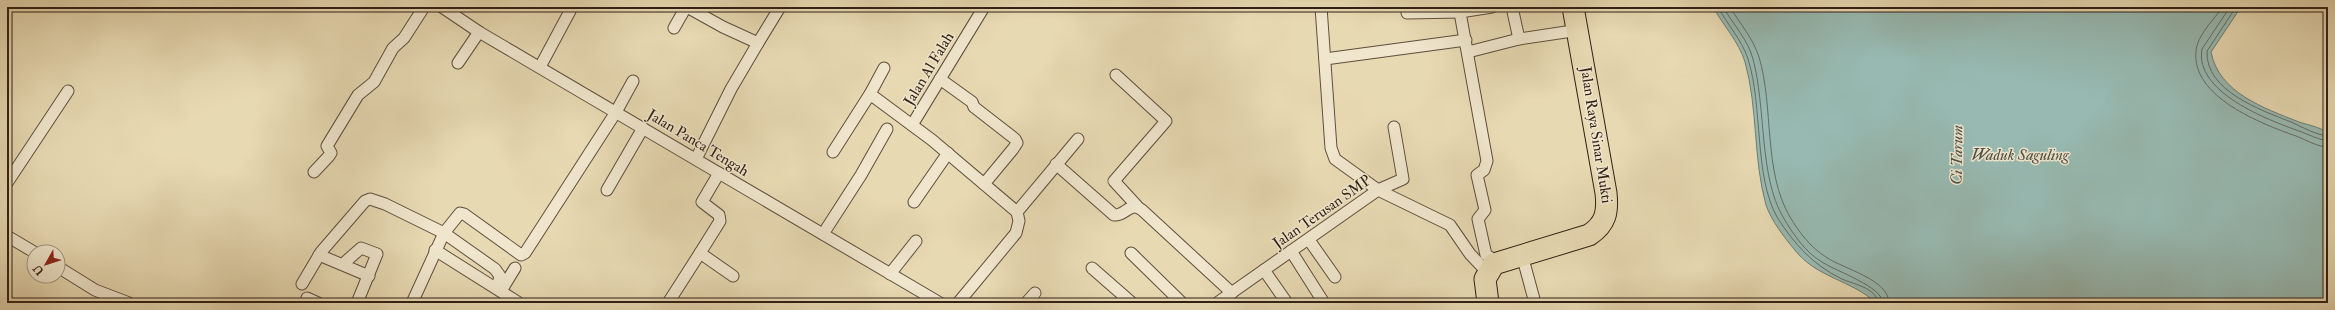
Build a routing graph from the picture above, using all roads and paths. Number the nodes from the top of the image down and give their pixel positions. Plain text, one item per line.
1 (424, 7) edge
2 (442, 7) edge
3 (687, 7) edge
4 (780, 7) edge
5 (984, 7) edge
6 (1321, 7) edge
7 (1492, 7) edge
8 (1512, 7) edge
9 (1573, 7) edge
10 (1460, 9) edge
11 (458, 11) edge
12 (570, 11) dead end
13 (1407, 13) dead end
14 (674, 28) dead end
15 (1579, 30) junction
16 (479, 32) junction
17 (1519, 39) junction
18 (1466, 40) junction
19 (758, 43) junction
20 (1468, 52) junction
21 (1326, 60) junction
22 (458, 63) dead end
23 (540, 67) junction
24 (884, 68) dead end
25 (1116, 75) dead end
26 (940, 79) junction
27 (633, 81) dead end
28 (68, 91) dead end
29 (870, 94) junction
30 (616, 112) junction
31 (912, 125) junction
32 (1394, 127) dead end
33 (642, 128) junction
34 (887, 129) dead end
35 (1078, 139) dead end
36 (833, 152) dead end
37 (948, 154) junction
38 (696, 159) junction
39 (1056, 164) junction
40 (314, 172) dead end
41 (719, 173) junction
42 (7, 183) edge
43 (984, 184) junction
44 (606, 190) dead end
45 (1378, 190) junction
46 (914, 202) dead end
47 (1137, 206) junction
48 (1017, 212) junction
49 (444, 233) junction
50 (823, 234) junction
51 (7, 236) edge
52 (1309, 240) junction
53 (916, 241) dead end
54 (26, 247) edge
55 (435, 250) junction
56 (1291, 252) junction
57 (700, 253) junction
58 (1131, 254) dead end
59 (319, 255) junction
60 (1522, 255) junction
61 (343, 264) junction
62 (1493, 267) junction
63 (515, 268) dead end
64 (1092, 268) dead end
65 (1264, 270) junction
66 (66, 272) edge
67 (890, 274) junction
68 (369, 276) junction
69 (733, 276) dead end
70 (1335, 278) dead end
71 (302, 284) dead end
72 (499, 289) junction
73 (1035, 293) dead end
74 (1232, 293) junction
75 (307, 298) dead end
76 (1220, 302) edge
77 (129, 303) edge
78 (318, 303) edge
79 (357, 303) edge
80 (412, 303) edge
81 (519, 303) edge
82 (668, 303) edge
83 (940, 303) edge
84 (958, 303) edge
85 (1026, 303) edge
86 (1132, 303) edge
87 (1182, 303) edge
88 (1287, 303) edge
89 (1324, 303) edge
90 (1488, 303) edge
91 (1535, 303) edge

1 - 40 street
2 - 11 street, Jalan Panca Tengah
3 - 14 street
3 - 19 street
4 - 19 street
5 - 26 street, Jalan Al Falah
6 - 21 street
7 - 10 street
8 - 17 street
9 - 15 highway, Jalan Raya Sinar Mukti
10 - 13 street
10 - 18 street
11 - 16 street, Jalan Panca Tengah
12 - 23 street
15 - 17 street
15 - 60 highway, Jalan Raya Sinar Mukti
16 - 22 street
16 - 23 street, Jalan Panca Tengah
17 - 20 street
18 - 20 street
18 - 21 street
19 - 38 street
20 - 62 street
21 - 45 street
23 - 30 street, Jalan Panca Tengah
24 - 29 street
25 - 47 street
26 - 31 street, Jalan Al Falah
26 - 43 street
27 - 30 street
28 - 42 street
29 - 31 street
29 - 36 street
30 - 33 street, Jalan Panca Tengah
30 - 49 street
31 - 37 street
32 - 45 street, Jalan Terusan SMP
33 - 38 street, Jalan Panca Tengah
33 - 44 street
34 - 50 street
35 - 39 street
37 - 43 street
37 - 46 street
38 - 41 street, Jalan Panca Tengah
39 - 47 street
39 - 48 street
41 - 50 street, Jalan Panca Tengah
41 - 57 street
43 - 48 street
45 - 52 street, Jalan Terusan SMP
45 - 62 street
47 - 74 street
48 - 84 street
49 - 55 street
49 - 59 street
49 - 72 street
50 - 67 street, Jalan Panca Tengah
51 - 54 street
52 - 56 street, Jalan Terusan SMP
52 - 70 street
53 - 67 street
55 - 72 street
55 - 80 street
56 - 65 street, Jalan Terusan SMP
56 - 89 street
57 - 69 street
57 - 82 street
58 - 87 street
59 - 61 street
59 - 71 street
60 - 62 highway, Jalan Raya Sinar Mukti
60 - 91 street
61 - 68 street
61 - 68 street
62 - 90 highway
63 - 72 street
64 - 86 street
65 - 74 street, Jalan Terusan SMP
65 - 88 street
66 - 77 street
67 - 83 street, Jalan Panca Tengah
68 - 79 street
72 - 81 street
73 - 85 street
74 - 76 street, Jalan Terusan SMP
75 - 78 street

